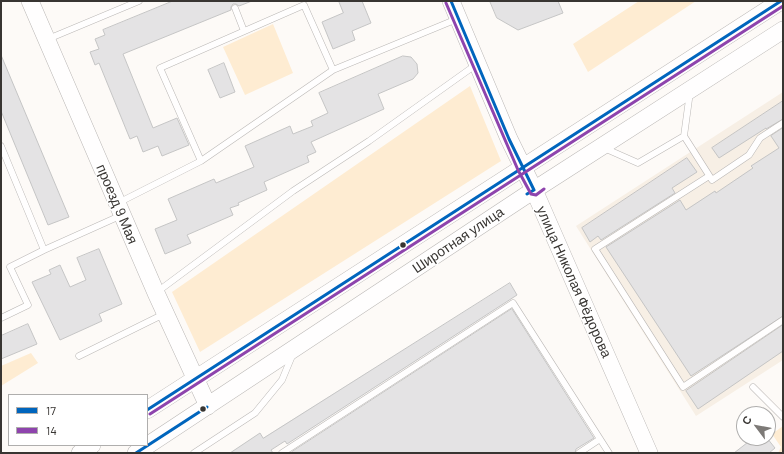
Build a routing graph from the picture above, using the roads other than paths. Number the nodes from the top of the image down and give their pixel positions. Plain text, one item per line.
1 (30, 1) edge
2 (138, 1) edge
3 (451, 1) edge
4 (781, 1) edge
5 (235, 8) dead end
6 (459, 18) junction
7 (783, 30) edge
8 (244, 31) junction
9 (46, 39) junction
10 (477, 64) junction
11 (333, 70) junction
12 (690, 90) junction
13 (783, 123) edge
14 (684, 136) junction
15 (1, 146) edge
16 (601, 147) junction
17 (202, 161) junction
18 (522, 168) junction
19 (709, 176) junction
20 (534, 190) junction
21 (120, 209) junction
22 (44, 250) junction
23 (156, 293) junction
24 (165, 314) junction
25 (1, 318) edge
26 (783, 320) edge
27 (296, 347) junction
28 (79, 356) dead end
29 (195, 379) junction
30 (753, 387) dead end
31 (208, 406) junction
32 (148, 409) edge
33 (783, 417) edge
34 (600, 439) junction
35 (148, 445) edge
36 (90, 446) edge
37 (147, 446) edge
38 (80, 453) edge
39 (136, 453) edge
40 (194, 453) edge
41 (282, 453) edge
42 (579, 453) edge
43 (609, 453) edge
44 (649, 453) edge

1 - 9 main road, проезд 9 Мая
2 - 9 lane
3 - 6 main road, улица Николая Фёдорова
4 - 18 main road, Широтная улица
5 - 8 lane
6 - 10 main road, улица Николая Фёдорова
6 - 11 lane
7 - 12 main road, Широтная улица
8 - 11 lane
8 - 17 lane
9 - 21 main road, проезд 9 Мая
10 - 18 main road, улица Николая Фёдорова
10 - 23 lane
11 - 17 lane
12 - 14 lane
12 - 16 main road, Широтная улица
13 - 19 lane
14 - 16 lane
14 - 19 lane
15 - 22 lane
16 - 20 main road, Широтная улица
17 - 21 lane
18 - 20 main road, улица Николая Фёдорова
18 - 29 main road, Широтная улица
19 - 26 lane
20 - 27 main road, Широтная улица
20 - 44 main road, улица Николая Фёдорова
21 - 22 lane
21 - 23 main road, проезд 9 Мая
22 - 25 lane
23 - 24 main road, проезд 9 Мая
24 - 28 lane
24 - 29 main road, проезд 9 Мая
27 - 31 main road, Широтная улица
27 - 40 lane
29 - 31 main road, проезд 9 Мая
29 - 32 main road, Широтная улица
30 - 33 lane
31 - 35 main road, Широтная улица
34 - 41 lane
34 - 42 lane
34 - 43 lane
36 - 38 main road
37 - 39 main road, Широтная улица

